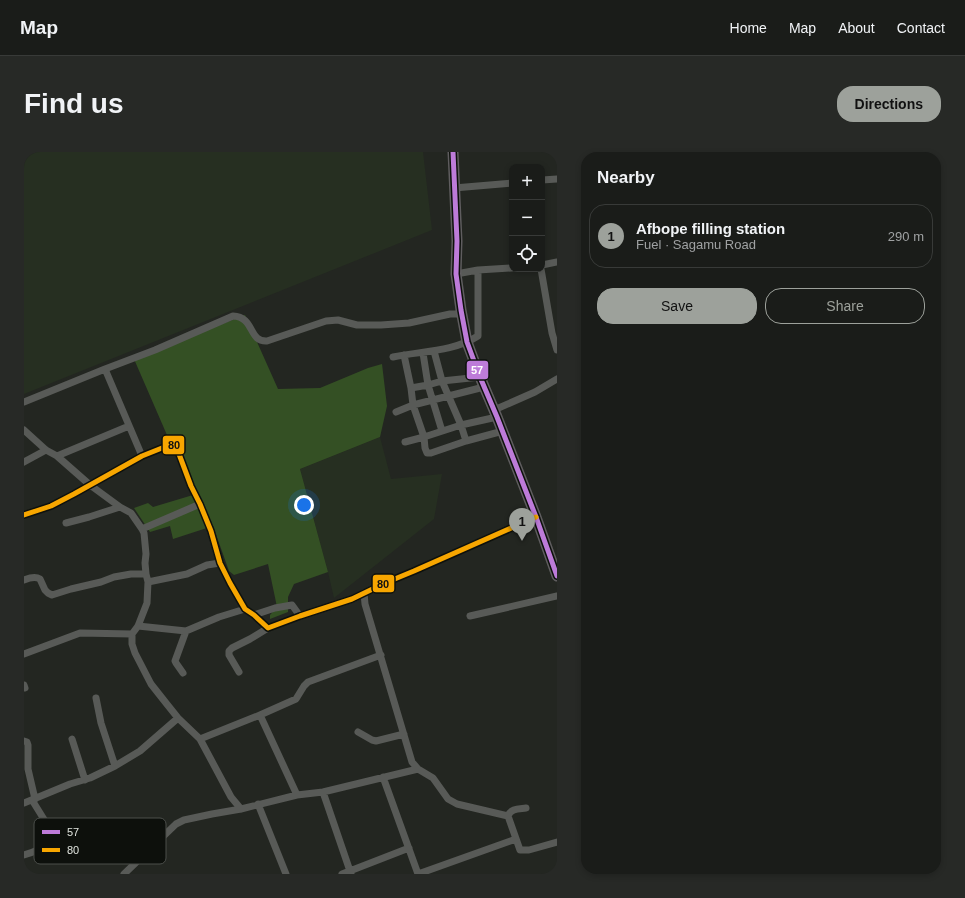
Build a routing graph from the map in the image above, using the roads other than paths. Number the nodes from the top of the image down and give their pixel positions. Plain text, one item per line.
1 (453, 152) edge
2 (557, 179) edge
3 (545, 180) edge
4 (509, 183) edge
5 (454, 188) junction
6 (557, 262) edge
7 (545, 264) edge
8 (509, 268) edge
9 (478, 270) junction
10 (542, 272) edge
11 (456, 274) junction
12 (462, 314) junction
13 (467, 342) junction
14 (557, 350) edge
15 (434, 351) junction
16 (423, 353) junction
17 (404, 355) junction
18 (393, 357) dead end
19 (105, 369) junction
20 (480, 377) junction
21 (557, 379) edge
22 (442, 381) junction
23 (428, 385) junction
24 (484, 387) junction
25 (411, 388) junction
26 (449, 396) junction
27 (433, 400) junction
28 (24, 402) edge
29 (413, 405) junction
30 (396, 412) dead end
31 (495, 414) junction
32 (461, 425) junction
33 (129, 426) junction
34 (24, 430) edge
35 (442, 431) junction
36 (502, 431) junction
37 (424, 437) junction
38 (466, 441) junction
39 (405, 442) dead end
40 (46, 450) junction
41 (57, 456) junction
42 (142, 456) junction
43 (24, 462) edge
44 (90, 485) junction
45 (200, 504) junction
46 (120, 507) junction
47 (24, 514) edge
48 (536, 517) junction
49 (66, 523) dead end
50 (142, 529) junction
51 (220, 563) junction
52 (146, 574) junction
53 (557, 576) edge
54 (24, 580) edge
55 (148, 582) junction
56 (364, 593) junction
57 (557, 596) edge
58 (245, 609) junction
59 (254, 615) junction
60 (300, 616) junction
61 (470, 616) dead end
62 (138, 626) junction
63 (268, 628) junction
64 (186, 631) junction
65 (132, 634) junction
66 (24, 654) edge
67 (381, 656) junction
68 (239, 672) dead end
69 (183, 673) dead end
70 (96, 698) dead end
71 (260, 715) junction
72 (178, 718) junction
73 (358, 732) dead end
74 (404, 734) junction
75 (72, 739) dead end
76 (200, 739) junction
77 (24, 742) edge
78 (115, 766) junction
79 (418, 769) junction
80 (26, 770) edge
81 (383, 777) junction
82 (85, 780) junction
83 (323, 792) junction
84 (297, 795) junction
85 (231, 797) junction
86 (33, 799) junction
87 (24, 803) edge
88 (258, 804) junction
89 (526, 808) dead end
90 (241, 809) junction
91 (226, 811) junction
92 (508, 816) junction
93 (44, 818) edge
94 (166, 834) edge
95 (516, 839) junction
96 (557, 842) edge
97 (409, 848) junction
98 (34, 850) edge
99 (24, 855) edge
100 (135, 864) edge
101 (350, 872) edge
102 (125, 874) edge
103 (286, 874) edge
104 (342, 874) edge

1 - 5 highway
2 - 3 street
4 - 5 street
5 - 11 highway
6 - 7 street
8 - 9 street
9 - 11 street
9 - 13 street
10 - 14 street
11 - 12 highway
12 - 13 highway
12 - 19 street
13 - 15 street
13 - 20 highway
15 - 16 street
15 - 22 street
16 - 17 street
16 - 23 street
17 - 18 street
17 - 25 street
19 - 28 street
19 - 33 street
20 - 22 street
20 - 24 highway
21 - 31 street
22 - 23 street
22 - 26 street
23 - 25 street
23 - 27 street
24 - 26 street
24 - 31 highway
25 - 29 street
26 - 27 street
26 - 32 street
27 - 29 street
27 - 35 street
29 - 30 street
29 - 37 street
31 - 32 street
31 - 36 highway
32 - 35 street
32 - 38 street
33 - 41 street
33 - 42 street
34 - 40 street
35 - 37 street
36 - 38 street
36 - 48 highway
37 - 38 street
37 - 39 street
40 - 41 street
40 - 43 street
41 - 44 street
42 - 44 street
42 - 45 street
44 - 46 street
44 - 47 street
45 - 50 street
45 - 51 street
46 - 49 street
46 - 50 street
48 - 53 highway
48 - 56 street
50 - 52 street
51 - 55 street
51 - 58 street
52 - 54 street
52 - 55 street
55 - 62 street
56 - 60 street
56 - 67 street
57 - 61 street
58 - 59 street
58 - 64 street
59 - 60 street
59 - 63 street
60 - 63 street
62 - 64 street
62 - 65 street
63 - 68 street
64 - 69 street
65 - 66 street
65 - 72 street
67 - 71 street
67 - 74 street
70 - 78 street
71 - 76 street
71 - 84 street
72 - 76 street
72 - 78 street
73 - 74 street
74 - 79 street
75 - 82 street
76 - 85 street
77 - 80 street
78 - 82 street
79 - 81 street
79 - 92 street
80 - 86 street
81 - 83 street
81 - 97 street
82 - 86 street
83 - 84 street
83 - 101 street
84 - 88 street
85 - 90 street
85 - 91 street
86 - 87 street
86 - 93 street
88 - 90 street
88 - 103 street
89 - 92 street
90 - 91 street
91 - 94 street
92 - 95 street
95 - 96 street
95 - 97 street
97 - 101 street
98 - 99 street
100 - 102 street
101 - 104 street

